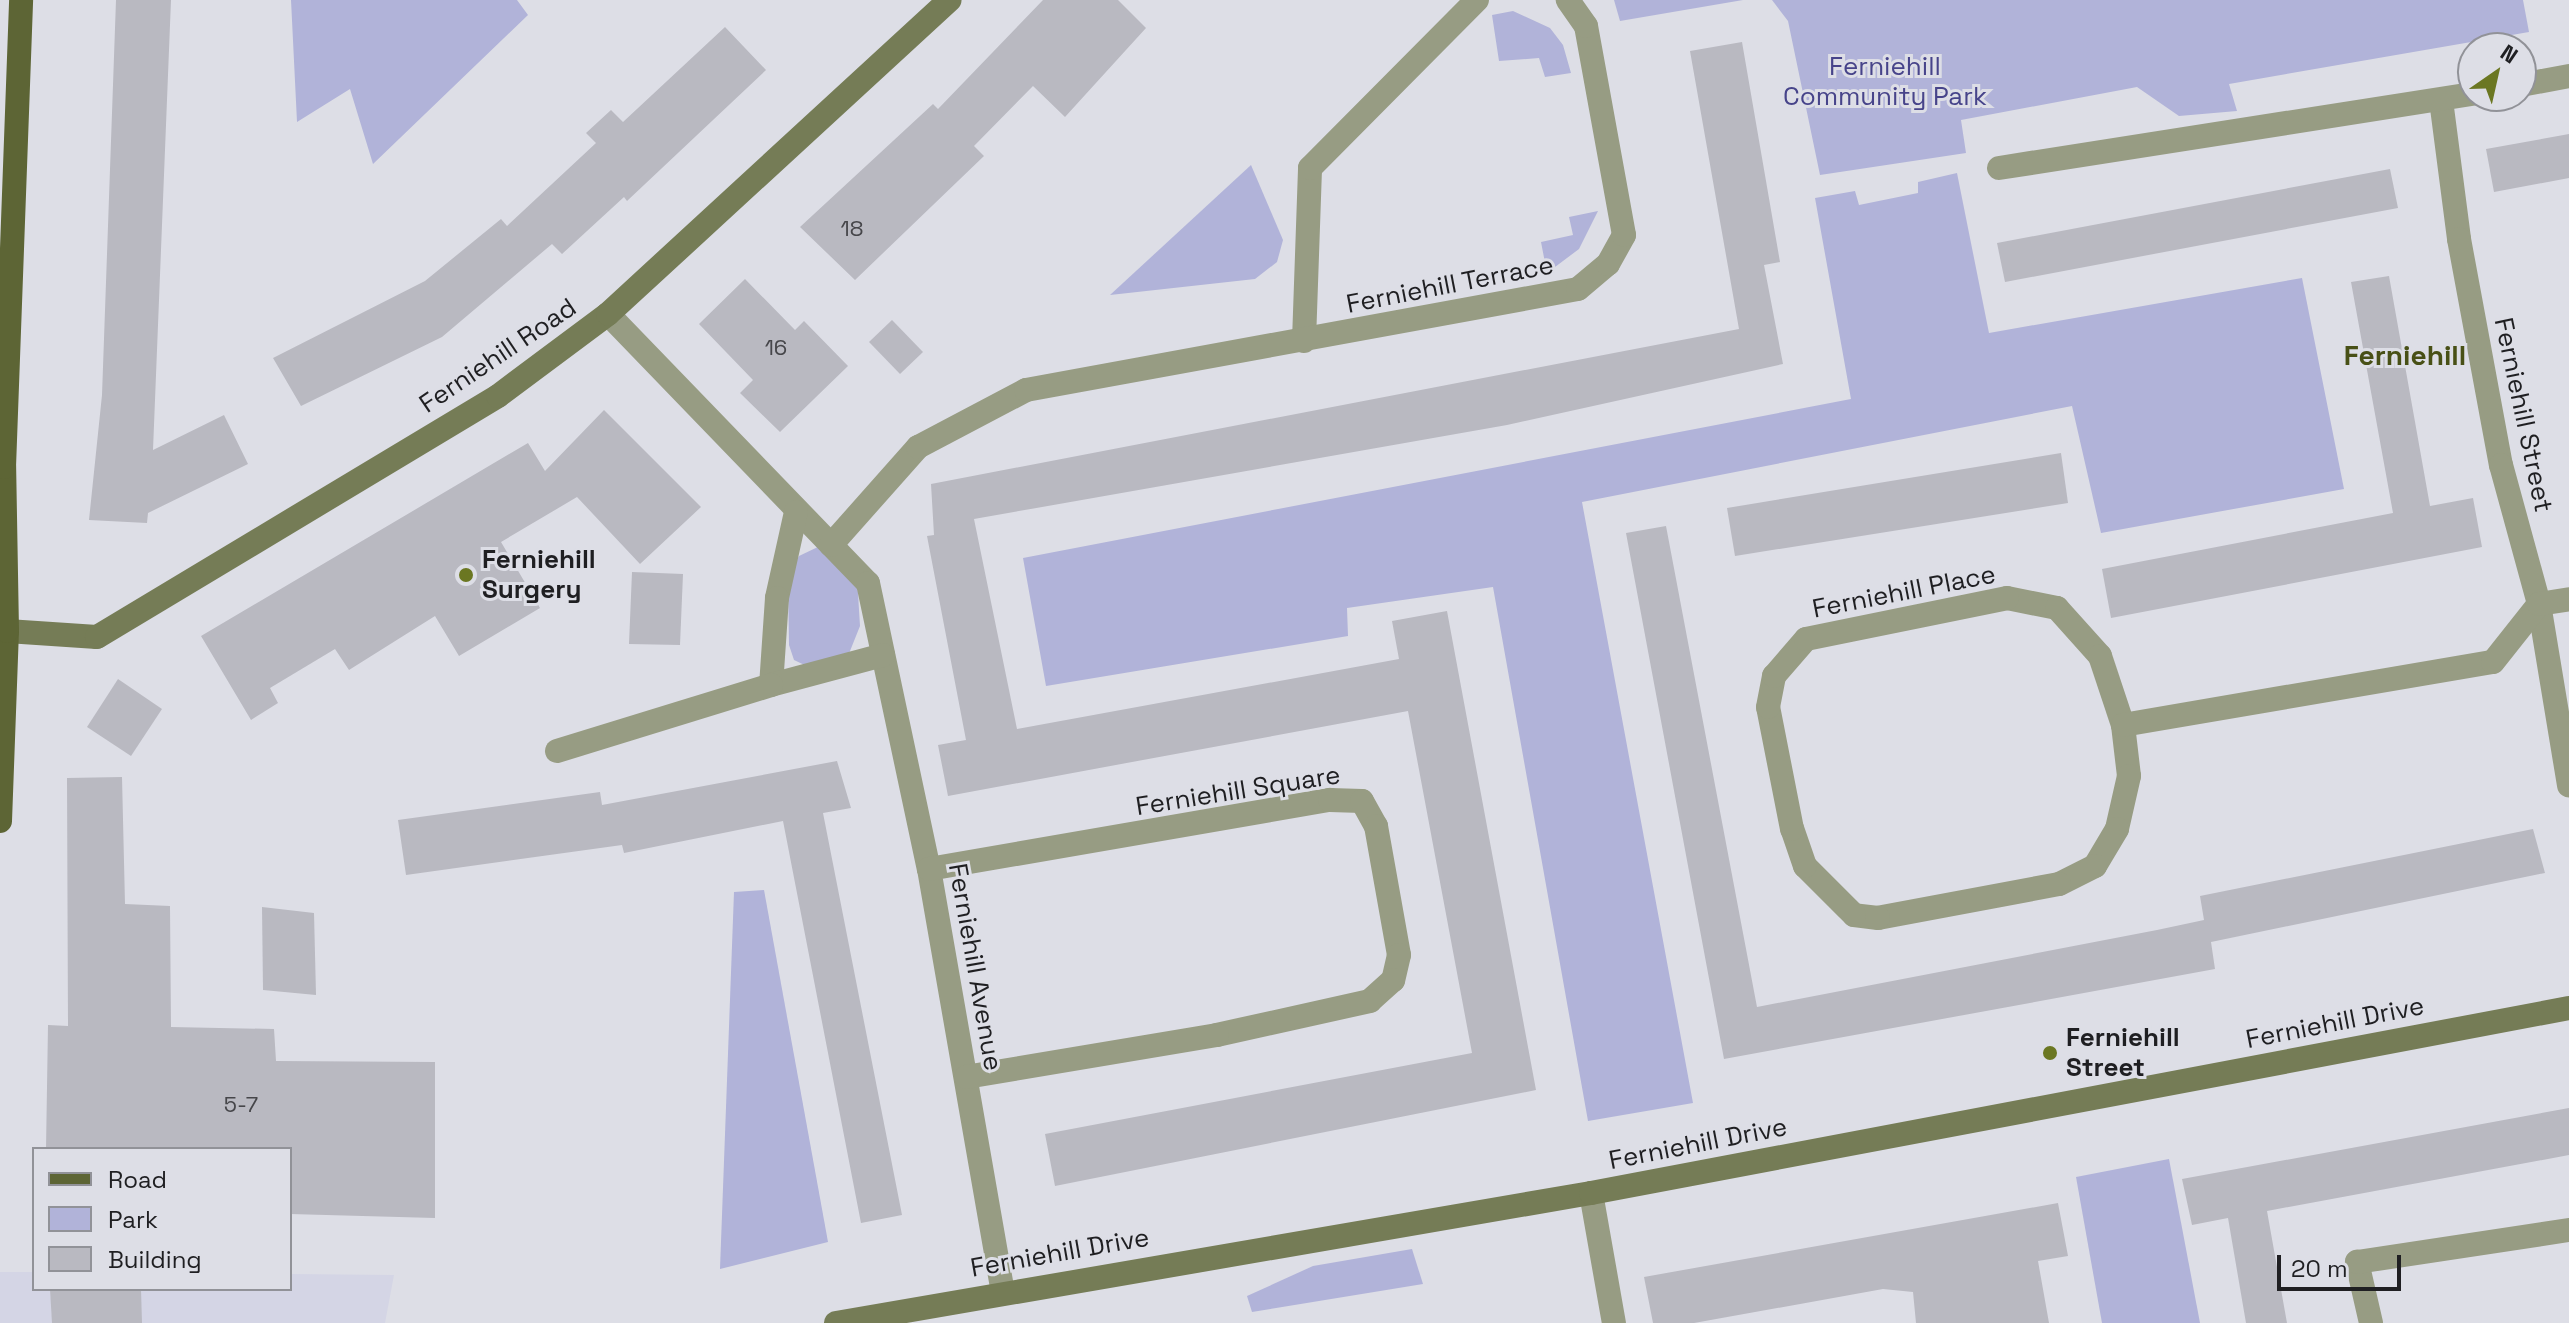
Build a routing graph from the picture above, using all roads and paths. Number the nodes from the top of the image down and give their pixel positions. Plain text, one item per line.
1 (21, 0) edge
2 (950, 0) edge
3 (1477, 0) edge
4 (1568, 0) edge
5 (2569, 76) edge
6 (2537, 82) edge
7 (2457, 97) edge
8 (2441, 100) junction
9 (1999, 168) dead end
10 (608, 314) junction
11 (1304, 341) junction
12 (796, 512) junction
13 (831, 545) junction
14 (2569, 599) edge
15 (2539, 604) junction
16 (7, 631) junction
17 (883, 655) junction
18 (771, 685) junction
19 (2123, 725) junction
20 (557, 751) dead end
21 (2569, 786) edge
22 (0, 821) edge
23 (929, 869) junction
24 (2569, 1008) edge
25 (966, 1077) junction
26 (1591, 1193) junction
27 (2569, 1230) edge
28 (1003, 1291) junction
29 (836, 1323) edge
30 (1614, 1323) edge
31 (2371, 1323) edge

1 - 16 main road
2 - 10 main road, Ferniehill Road
3 - 11 street, Ferniehill Terrace
4 - 11 street, Ferniehill Terrace
5 - 6 street
7 - 8 street
8 - 9 street
8 - 15 street, Ferniehill Street
10 - 12 street, Ferniehill Avenue
10 - 16 main road, Ferniehill Road
11 - 13 street, Ferniehill Terrace
12 - 13 street, Ferniehill Avenue
12 - 18 street
13 - 17 street, Ferniehill Avenue
14 - 15 street
15 - 19 street
15 - 21 street, Ferniehill Street
16 - 22 main road
17 - 18 street
17 - 23 street, Ferniehill Avenue
18 - 20 street
19 - 19 street, Ferniehill Place
23 - 25 street, Ferniehill Avenue
23 - 25 street, Ferniehill Square
24 - 26 main road, Ferniehill Drive
25 - 28 street, Ferniehill Avenue
26 - 28 main road, Ferniehill Drive
26 - 30 street
27 - 31 street
28 - 29 main road, Ferniehill Drive

